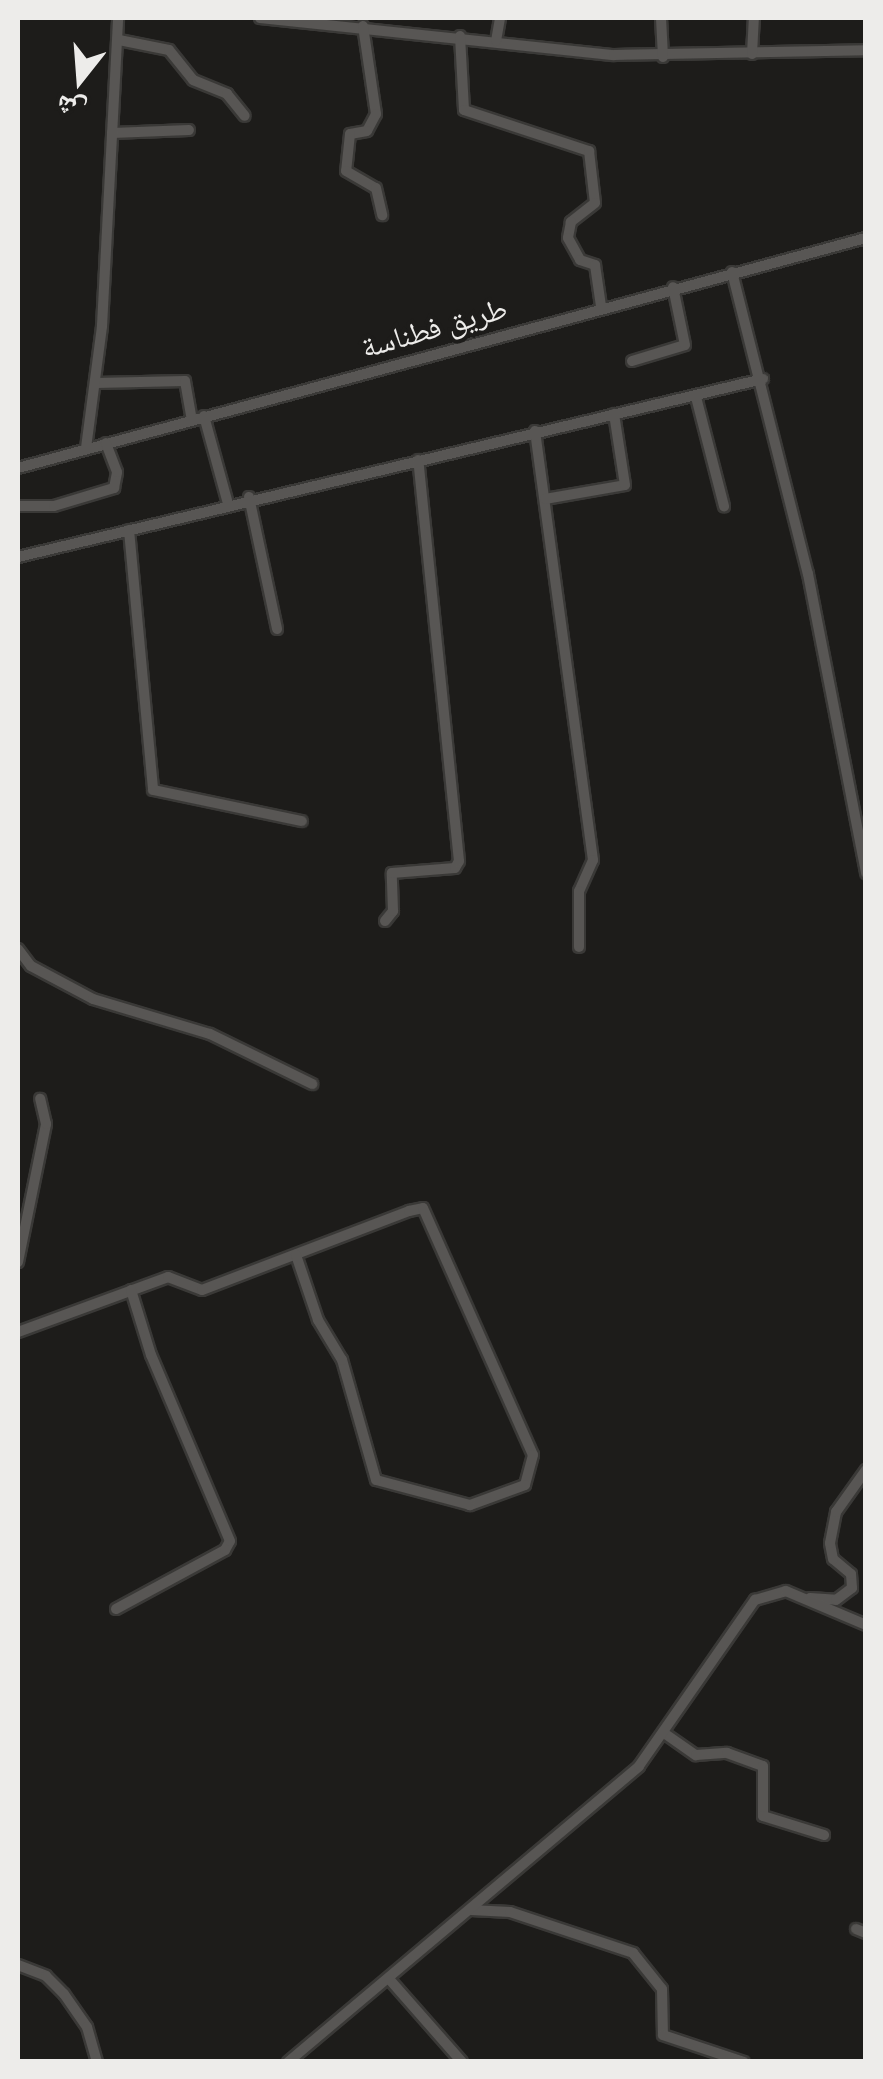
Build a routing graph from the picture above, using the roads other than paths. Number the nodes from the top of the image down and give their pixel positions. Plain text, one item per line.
1 (118, 18) edge
2 (260, 18) edge
3 (500, 18) edge
4 (661, 18) edge
5 (754, 18) edge
6 (346, 21) edge
7 (410, 24) edge
8 (363, 26) junction
9 (460, 36) junction
10 (119, 40) junction
11 (496, 41) junction
12 (866, 50) edge
13 (752, 54) junction
14 (663, 57) junction
15 (244, 116) dead end
16 (189, 130) dead end
17 (112, 133) junction
18 (382, 216) dead end
19 (866, 238) edge
20 (732, 272) junction
21 (673, 287) junction
22 (601, 306) junction
23 (632, 361) dead end
24 (763, 379) junction
25 (96, 383) junction
26 (696, 397) junction
27 (614, 414) junction
28 (198, 417) junction
29 (535, 431) junction
30 (106, 443) junction
31 (86, 448) junction
32 (418, 460) junction
33 (18, 468) edge
34 (249, 497) junction
35 (544, 499) junction
36 (228, 504) junction
37 (18, 506) edge
38 (724, 506) dead end
39 (130, 530) junction
40 (18, 557) edge
41 (276, 629) dead end
42 (302, 821) dead end
43 (866, 873) edge
44 (385, 921) dead end
45 (579, 947) dead end
46 (18, 949) edge
47 (312, 1084) dead end
48 (40, 1098) dead end
49 (296, 1255) junction
50 (18, 1262) edge
51 (131, 1290) junction
52 (18, 1332) edge
53 (866, 1470) edge
54 (803, 1598) junction
55 (116, 1609) dead end
56 (866, 1625) edge
57 (664, 1732) junction
58 (824, 1835) dead end
59 (470, 1910) junction
60 (18, 1965) edge
61 (390, 1980) junction
62 (97, 2062) edge
63 (288, 2062) edge
64 (462, 2062) edge
65 (744, 2062) edge

1 - 10 street
2 - 6 street
3 - 11 street
4 - 14 street
5 - 13 street
6 - 8 street
7 - 8 street
7 - 9 street
8 - 18 street
9 - 11 street
9 - 22 street
10 - 15 street
10 - 17 street
11 - 14 street
12 - 13 street
13 - 14 street
16 - 17 street
17 - 25 street
19 - 20 street, طريق فطناسة
20 - 21 street, طريق فطناسة
20 - 24 street
21 - 22 street, طريق فطناسة
21 - 23 street
22 - 28 street, طريق فطناسة
24 - 26 street
24 - 43 street
25 - 28 street
25 - 31 street
26 - 27 street
26 - 38 street
27 - 29 street
27 - 35 street
28 - 30 street, طريق فطناسة
28 - 36 street
29 - 32 street
29 - 35 street
30 - 31 street, طريق فطناسة
30 - 37 street
31 - 33 street, طريق فطناسة
32 - 34 street
32 - 44 street
34 - 36 street
34 - 41 street
35 - 45 street
36 - 39 street
39 - 40 street
39 - 42 street
46 - 47 street
48 - 50 street
49 - 49 street
49 - 51 street
51 - 52 street
51 - 55 street
53 - 54 street
54 - 56 street
54 - 57 street
57 - 58 street
57 - 59 street
59 - 61 street
59 - 65 street
60 - 62 street
61 - 63 street
61 - 64 street

